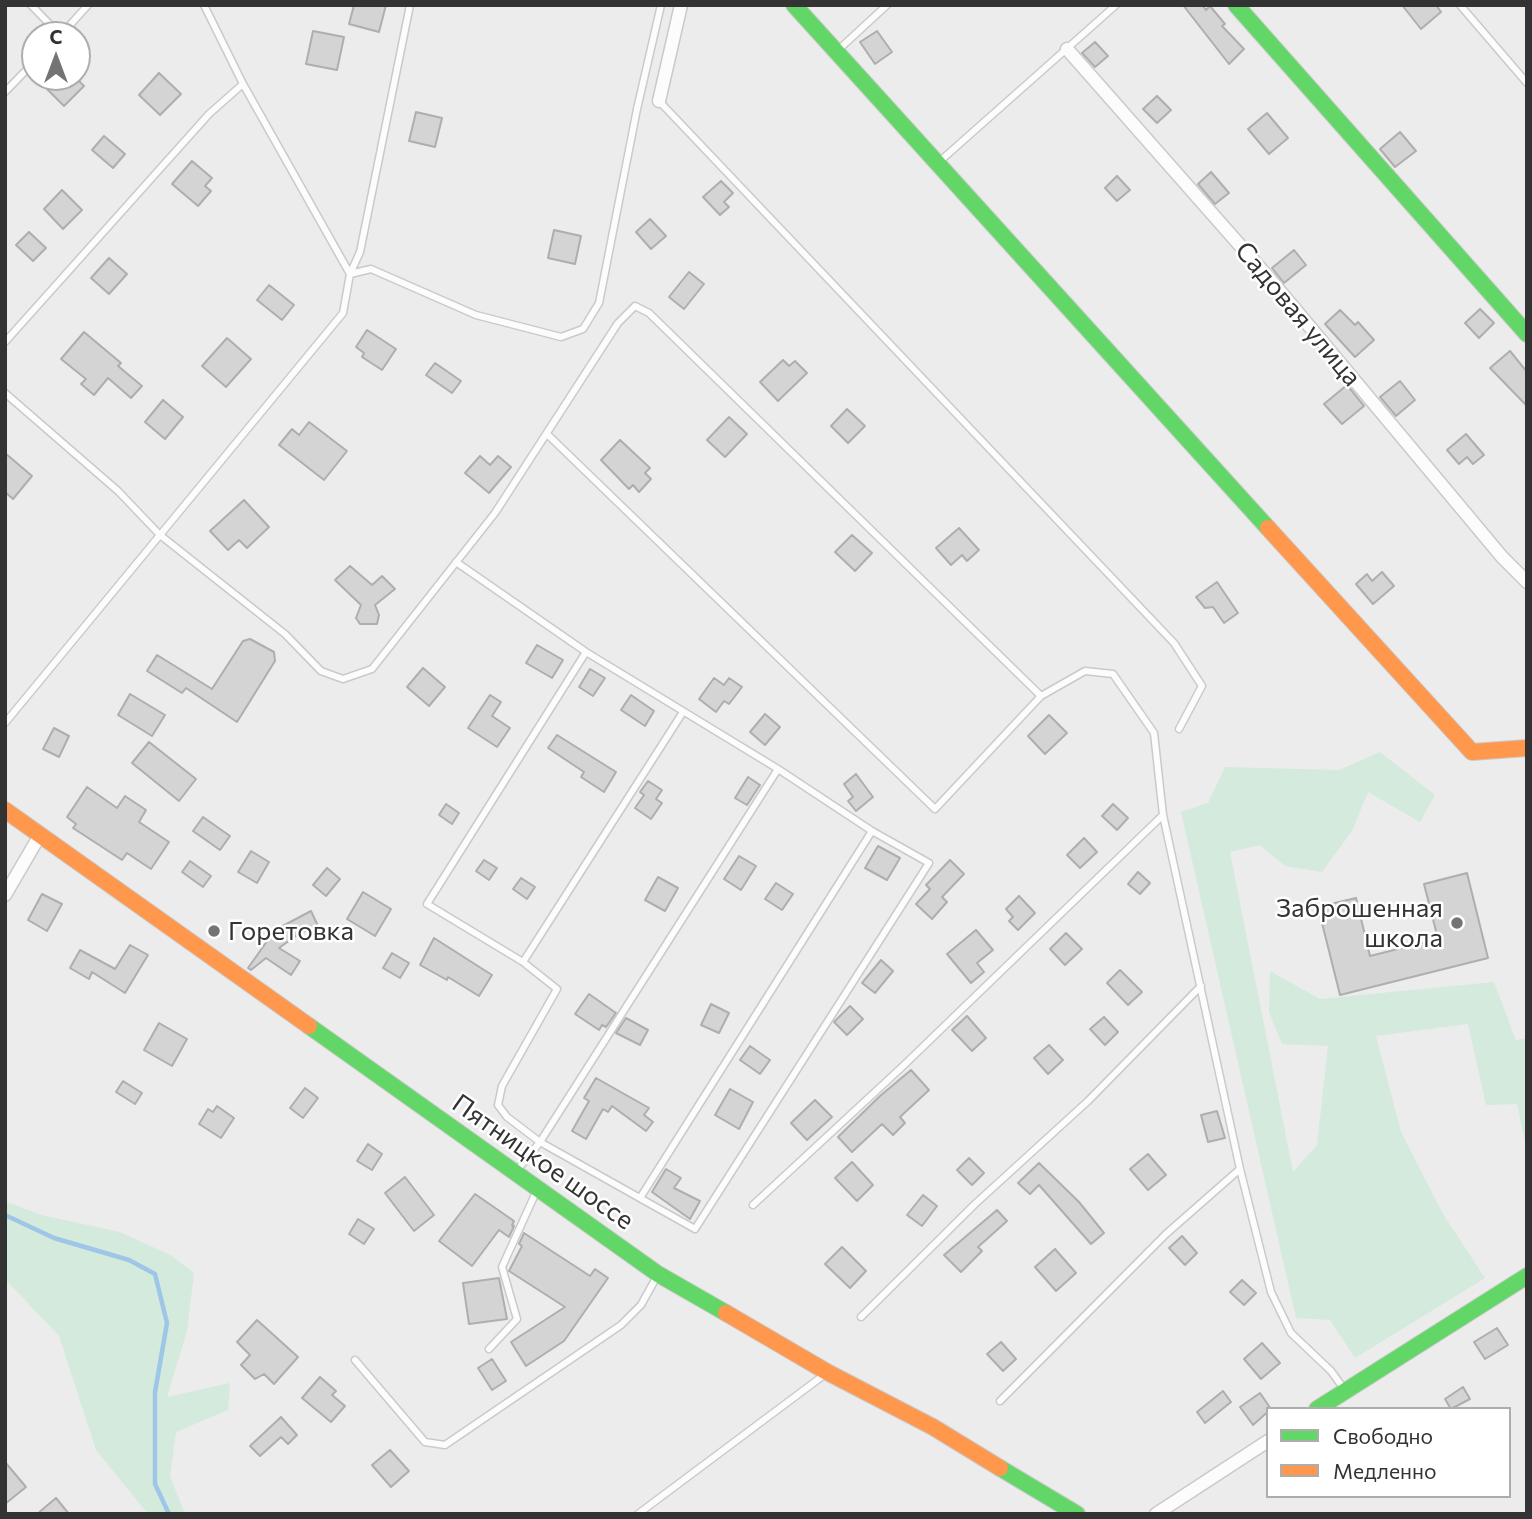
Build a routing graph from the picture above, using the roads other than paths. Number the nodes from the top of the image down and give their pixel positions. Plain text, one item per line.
1 (31, 5) edge
2 (88, 5) edge
3 (204, 5) edge
4 (410, 5) edge
5 (661, 5) edge
6 (681, 5) edge
7 (794, 5) edge
8 (887, 5) edge
9 (1116, 5) edge
10 (1236, 5) edge
11 (1460, 5) edge
12 (46, 21) edge
13 (73, 21) edge
14 (1067, 49) junction
15 (835, 52) junction
16 (21, 75) edge
17 (1527, 83) edge
18 (243, 84) junction
19 (5, 92) edge
20 (659, 100) joint
21 (939, 162) junction
22 (350, 274) junction
23 (1527, 334) edge
24 (5, 342) edge
25 (5, 393) edge
26 (547, 434) junction
27 (160, 535) junction
28 (456, 562) junction
29 (1527, 582) edge
30 (586, 652) junction
31 (1041, 696) junction
32 (682, 712) junction
33 (5, 723) edge
34 (1179, 729) dead end
35 (1527, 748) edge
36 (778, 769) junction
37 (5, 810) edge
38 (1163, 815) junction
39 (872, 831) junction
40 (40, 835) junction
41 (5, 895) edge
42 (523, 962) junction
43 (1201, 986) junction
44 (540, 1142) junction
45 (1240, 1169) junction
46 (514, 1173) junction
47 (538, 1190) junction
48 (640, 1198) junction
49 (753, 1205) dead end
50 (658, 1274) junction
51 (1527, 1276) edge
52 (861, 1317) dead end
53 (489, 1349) dead end
54 (355, 1360) dead end
55 (827, 1372) junction
56 (1345, 1391) junction
57 (1000, 1401) dead end
58 (1320, 1407) edge
59 (1266, 1442) edge
60 (638, 1514) edge
61 (1077, 1514) edge
62 (1156, 1514) edge

1 - 12 lane
2 - 13 lane
3 - 18 lane
4 - 22 lane
5 - 22 lane
6 - 20 street
7 - 15 street
8 - 15 lane
9 - 14 lane
10 - 23 street
11 - 17 lane
14 - 21 lane
14 - 29 street, Садовая улица
15 - 21 street
16 - 19 lane
18 - 22 lane
18 - 24 lane
20 - 34 lane
21 - 35 street
22 - 27 lane
25 - 27 lane
26 - 28 lane
26 - 31 lane
26 - 31 lane
27 - 28 lane
27 - 33 lane
28 - 30 lane
30 - 32 lane
30 - 42 lane
31 - 38 lane
32 - 36 lane
32 - 42 lane
36 - 39 lane
36 - 44 lane
37 - 40 street, Пятницкое шоссе
38 - 43 lane
38 - 49 lane
39 - 48 lane
39 - 48 lane
40 - 41 street
40 - 46 street, Пятницкое шоссе
42 - 44 lane
43 - 45 lane
43 - 52 lane
44 - 46 lane
44 - 48 lane
45 - 56 lane
45 - 57 lane
46 - 47 street, Пятницкое шоссе
47 - 50 street, Пятницкое шоссе
47 - 53 lane
50 - 54 lane
50 - 55 street, Пятницкое шоссе
51 - 56 street
55 - 60 lane
55 - 61 street, Пятницкое шоссе
56 - 58 street
59 - 62 street

